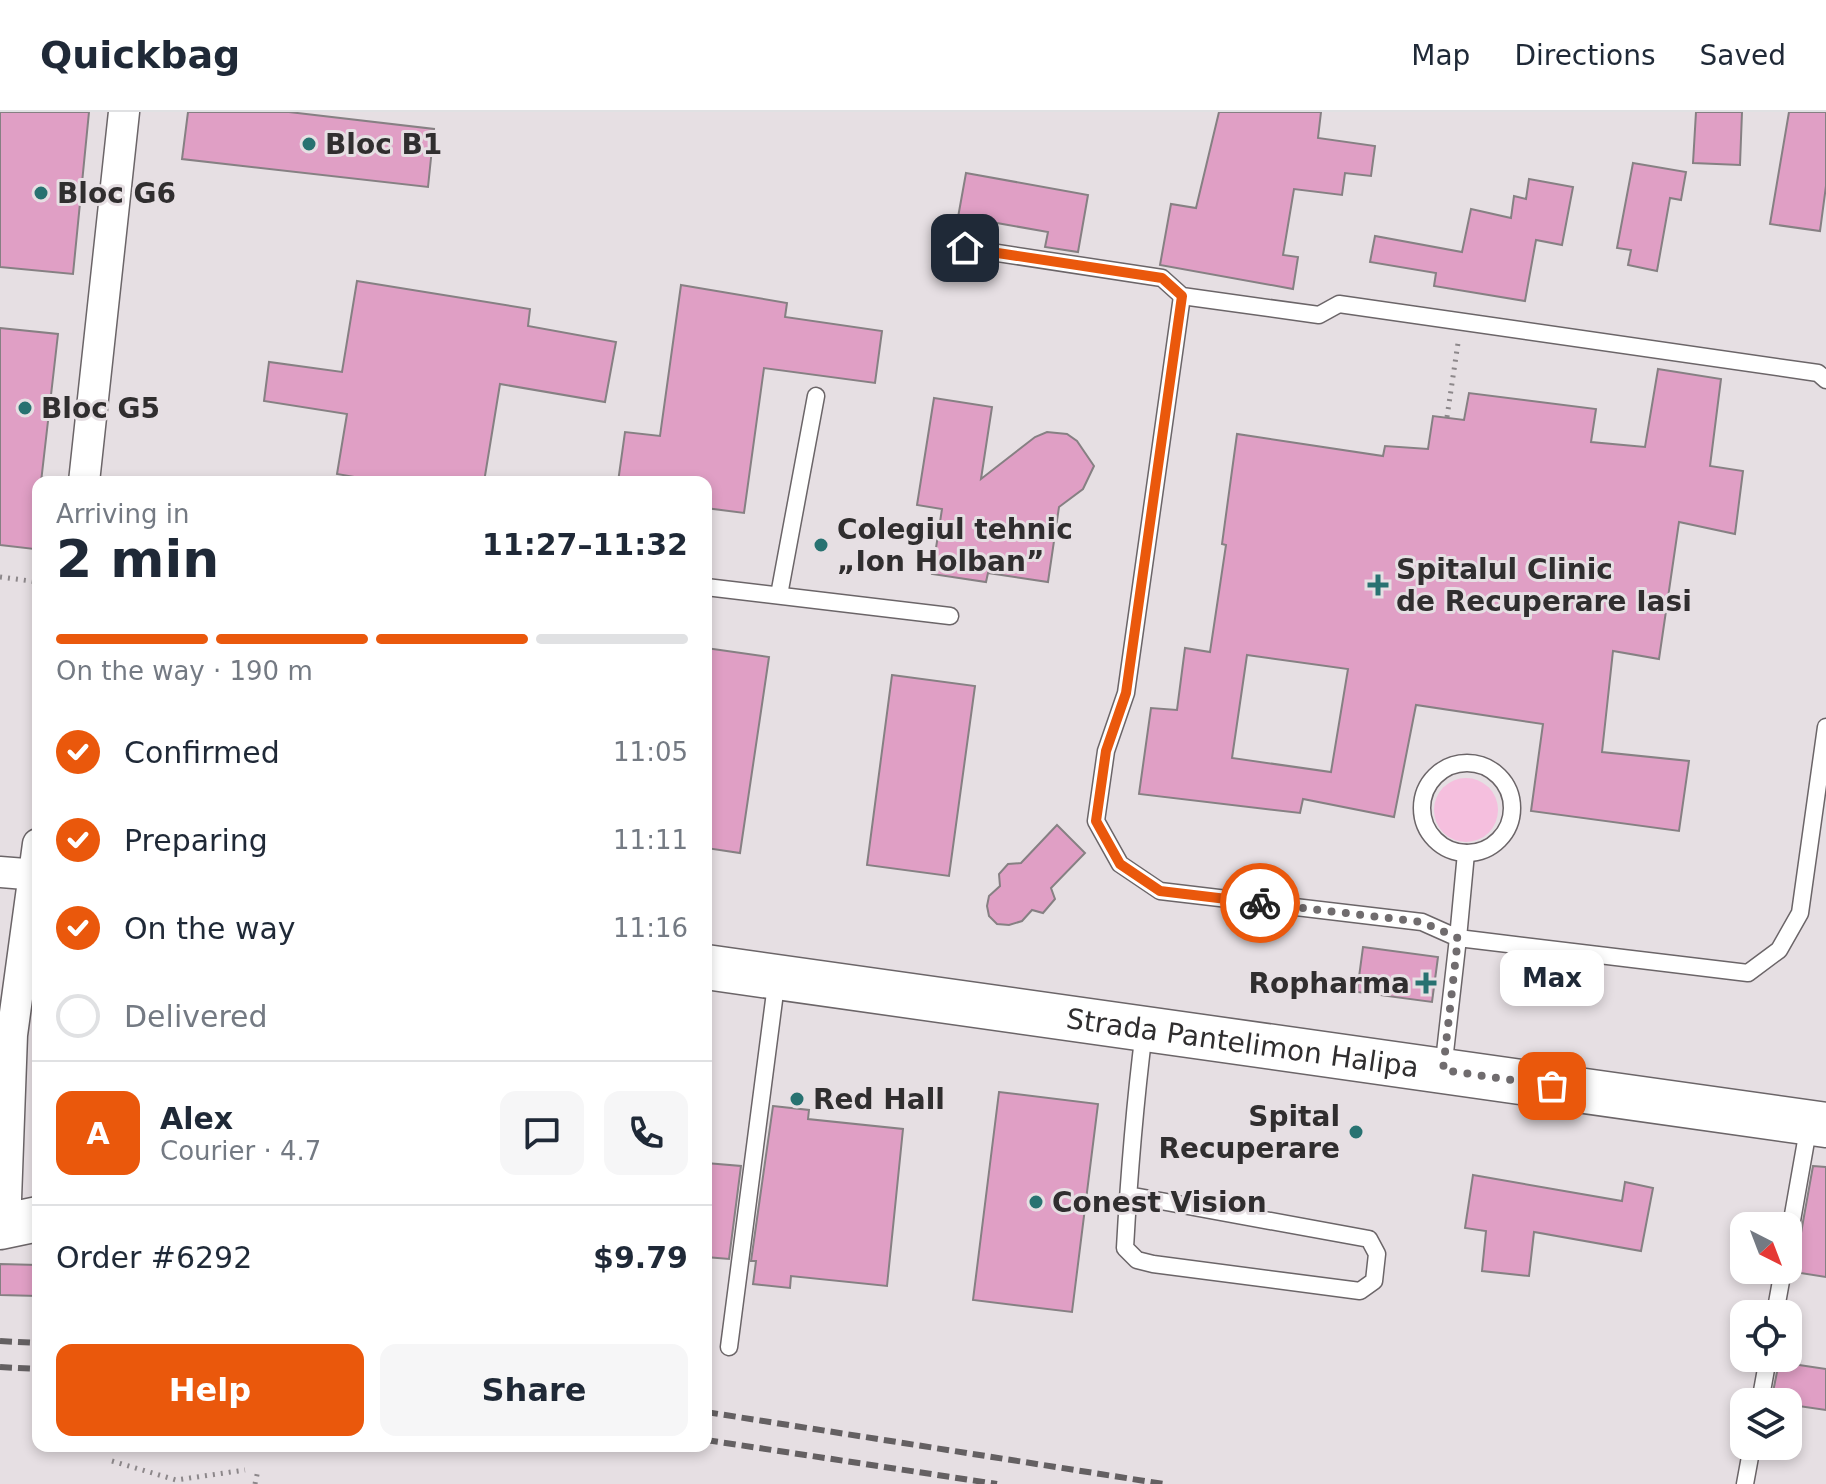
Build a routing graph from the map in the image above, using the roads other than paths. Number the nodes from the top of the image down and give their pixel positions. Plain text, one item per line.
1 (124, 112) edge
2 (965, 248) dead end
3 (1182, 296) junction
4 (1826, 380) edge
5 (816, 396) dead end
6 (85, 476) edge
7 (712, 588) edge
8 (779, 595) junction
9 (950, 616) dead end
10 (1826, 727) edge
11 (1466, 853) junction
12 (0, 872) edge
13 (32, 875) edge
14 (32, 902) edge
15 (1458, 938) junction
16 (712, 968) edge
17 (777, 976) junction
18 (1145, 1027) junction
19 (1443, 1070) junction
20 (1818, 1124) edge
21 (1128, 1195) junction
22 (1796, 1212) edge
23 (14, 1224) edge
24 (729, 1347) dead end
25 (1749, 1460) edge
26 (1745, 1484) edge

1 - 6 street
2 - 3 lane
3 - 4 lane
3 - 15 lane
5 - 8 lane
7 - 8 lane
8 - 9 lane
10 - 15 lane
11 - 11 lane
11 - 15 lane
12 - 13 street
14 - 23 street
15 - 19 lane
16 - 17 street, Strada Pantelimon Halipa
17 - 18 street, Strada Pantelimon Halipa
17 - 24 lane
18 - 19 street, Strada Pantelimon Halipa
18 - 21 lane
19 - 20 street, Strada Pantelimon Halipa
20 - 22 lane
21 - 21 lane
25 - 26 lane

